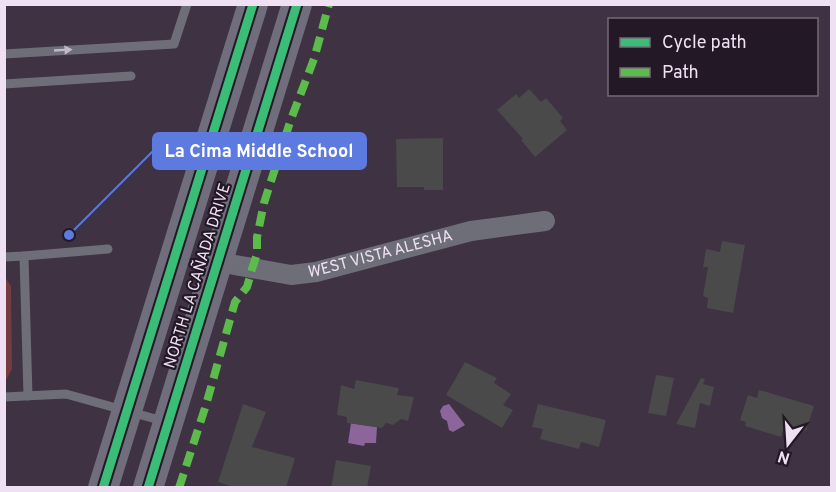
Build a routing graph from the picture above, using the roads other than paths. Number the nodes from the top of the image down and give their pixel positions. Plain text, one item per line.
1 (187, 4) edge
2 (253, 4) edge
3 (297, 4) edge
4 (4, 54) edge
5 (131, 76) dead end
6 (4, 84) edge
7 (545, 220) dead end
8 (108, 249) dead end
9 (24, 256) junction
10 (4, 257) edge
11 (218, 262) junction
12 (28, 396) junction
13 (4, 397) edge
14 (127, 410) junction
15 (168, 422) junction
16 (103, 488) edge
17 (148, 488) edge

4 -> 1 lane
2 - 14 main road, NORTH LA CAÑADA DRIVE
3 - 11 main road, NORTH LA CAÑADA DRIVE
5 - 6 lane
7 - 11 street, WEST VISTA ALESHA
8 - 9 lane
9 - 10 lane
9 - 12 lane
11 - 15 main road, NORTH LA CAÑADA DRIVE
12 - 13 lane
12 - 14 lane
14 - 15 lane
14 - 16 main road, NORTH LA CAÑADA DRIVE
15 - 17 main road, NORTH LA CAÑADA DRIVE

